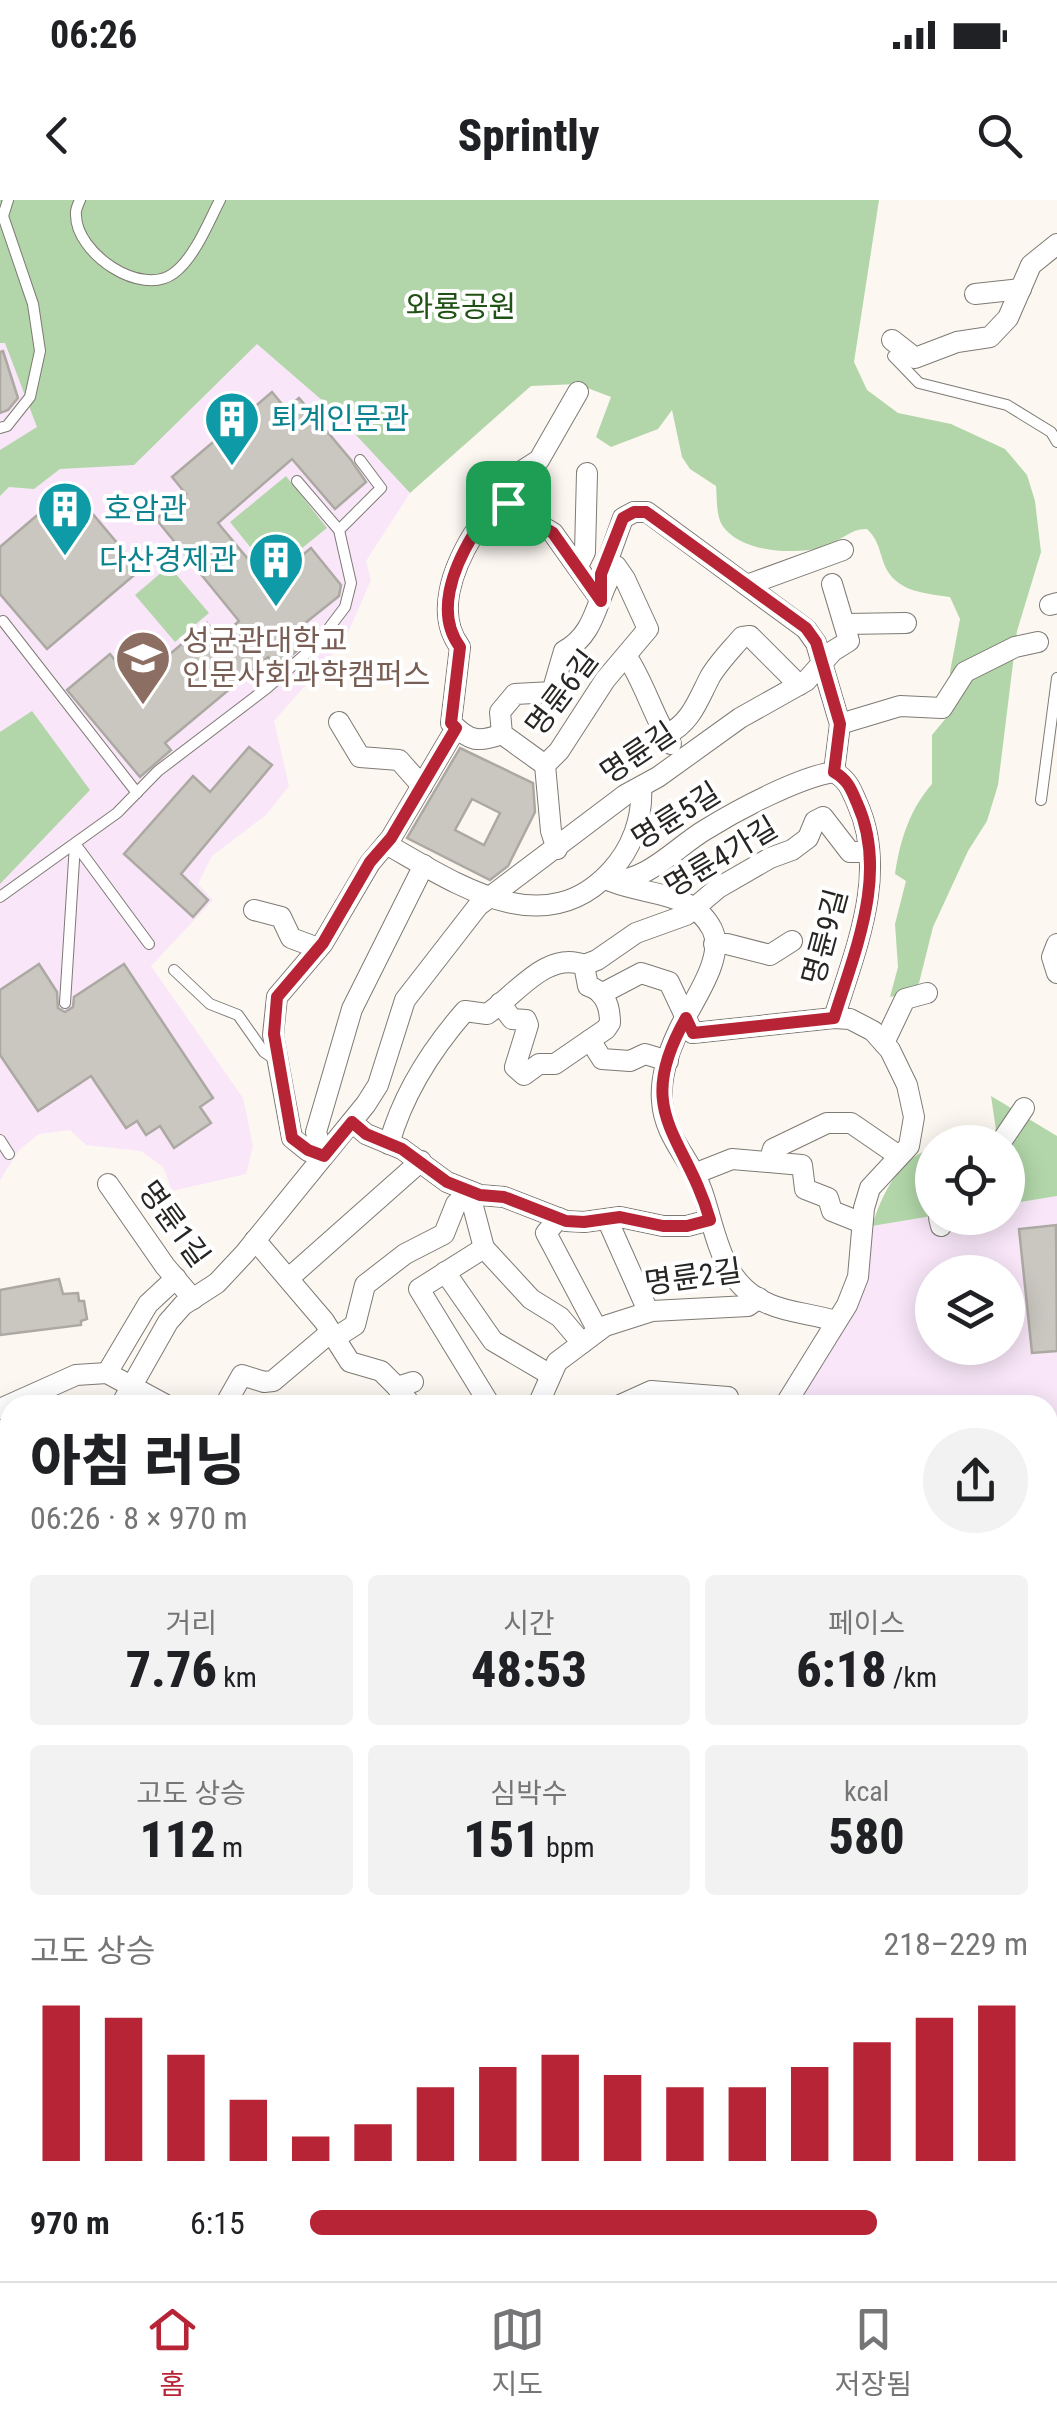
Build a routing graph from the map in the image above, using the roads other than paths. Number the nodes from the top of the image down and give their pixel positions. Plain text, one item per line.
1 (8, 200) edge
2 (80, 200) edge
3 (220, 200) edge
4 (1057, 244) edge
5 (1021, 289) junction
6 (975, 294) dead end
7 (892, 348) joint
8 (578, 392) dead end
9 (0, 428) edge
10 (1057, 442) edge
11 (360, 460) dead end
12 (587, 473) dead end
13 (297, 480) dead end
14 (508, 503) junction
15 (339, 530) junction
16 (842, 550) dead end
17 (578, 566) junction
18 (832, 584) dead end
19 (747, 585) junction
20 (601, 601) junction
21 (1, 622) edge
22 (906, 623) dead end
23 (846, 624) junction
24 (1038, 642) dead end
25 (627, 657) junction
26 (820, 666) junction
27 (1057, 678) edge
28 (799, 685) junction
29 (339, 722) dead end
30 (840, 724) junction
31 (456, 728) junction
32 (502, 734) junction
33 (666, 735) junction
34 (679, 762) junction
35 (545, 765) junction
36 (834, 772) junction
37 (422, 786) junction
38 (640, 786) junction
39 (137, 792) junction
40 (1042, 800) dead end
41 (75, 844) junction
42 (386, 844) junction
43 (558, 849) junction
44 (868, 852) junction
45 (424, 866) junction
46 (608, 881) junction
47 (492, 896) junction
48 (0, 897) edge
49 (694, 908) junction
50 (254, 910) dead end
51 (792, 940) dead end
52 (149, 944) dead end
53 (714, 944) junction
54 (1057, 944) edge
55 (318, 948) junction
56 (584, 965) junction
57 (174, 970) dead end
58 (1057, 973) edge
59 (927, 993) dead end
60 (601, 994) junction
61 (65, 1003) dead end
62 (500, 1004) junction
63 (686, 1018) junction
64 (834, 1018) junction
65 (590, 1040) junction
66 (884, 1043) junction
67 (277, 1061) junction
68 (668, 1061) junction
69 (1024, 1108) dead end
70 (352, 1122) junction
71 (1012, 1125) edge
72 (0, 1140) edge
73 (389, 1144) junction
74 (9, 1154) dead end
75 (324, 1156) junction
76 (900, 1156) junction
77 (421, 1161) junction
78 (769, 1162) junction
79 (694, 1174) junction
80 (108, 1184) dead end
81 (468, 1190) junction
82 (559, 1218) junction
83 (607, 1219) junction
84 (710, 1220) junction
85 (862, 1224) junction
86 (255, 1240) junction
87 (484, 1248) junction
88 (446, 1272) junction
89 (176, 1278) junction
90 (288, 1278) junction
91 (759, 1298) junction
92 (193, 1299) junction
93 (648, 1311) junction
94 (835, 1321) junction
95 (334, 1335) junction
96 (590, 1338) junction
97 (107, 1374) junction
98 (550, 1374) junction
99 (32, 1395) edge
100 (125, 1395) edge
101 (127, 1395) edge
102 (231, 1395) edge
103 (408, 1395) edge
104 (481, 1395) edge
105 (545, 1395) edge
106 (642, 1395) edge
107 (713, 1395) edge
108 (791, 1395) edge

1 - 9 lane
2 - 3 lane
4 - 5 street
5 - 6 street
5 - 7 street
7 - 10 lane
8 - 14 street
11 - 15 lane
12 - 17 street
13 - 15 lane
14 - 17 street
14 - 31 street
15 - 39 lane
16 - 19 street
17 - 20 street
18 - 23 street
19 - 20 street
19 - 26 street
20 - 25 street
20 - 32 street, 명륜6길
21 - 39 lane
22 - 23 street
23 - 26 street, 명륜길
24 - 30 street
25 - 33 street
25 - 35 street, 명륜6길
26 - 28 street, 명륜길
26 - 30 street
27 - 40 lane
28 - 33 street
28 - 34 street, 명륜길
29 - 37 street
30 - 36 street
31 - 32 street
31 - 37 street
32 - 35 street, 명륜6길
33 - 34 street
34 - 38 street, 명륜길
35 - 43 street, 명륜6길
36 - 44 street, 명륜9길
36 - 46 street, 명륜5길
37 - 42 street
38 - 43 street, 명륜길
38 - 46 street
39 - 41 lane
41 - 48 lane
41 - 52 lane
41 - 61 lane
42 - 45 street
42 - 55 street
43 - 47 street, 명륜길
44 - 49 street, 명륜4가길
44 - 64 street, 명륜9길
45 - 47 street
45 - 75 street
46 - 47 street, 명륜5길
46 - 49 street
47 - 70 street, 명륜길
49 - 53 street
49 - 56 street, 명륜4가길
50 - 55 street
51 - 53 street
53 - 63 street
54 - 58 street
55 - 67 street
56 - 60 street
56 - 62 street, 명륜4가길
57 - 67 lane
59 - 66 street
60 - 63 street
60 - 65 street
62 - 65 street
62 - 73 street, 명륜4가길
63 - 64 street, 명륜9길
63 - 68 street
64 - 66 street
65 - 68 street
66 - 76 street
67 - 75 street
68 - 79 street
69 - 71 street
70 - 73 street
70 - 75 street, 명륜길
72 - 74 lane
73 - 77 street
75 - 86 street, 명륜길
76 - 78 street
76 - 85 street
77 - 81 street
77 - 90 street
78 - 79 street
78 - 85 street
79 - 84 street
80 - 89 street, 명륜1길
81 - 82 street
81 - 87 street
81 - 95 street
82 - 83 street
82 - 96 street
83 - 84 street
83 - 93 street
84 - 91 street
85 - 94 street
86 - 90 street
86 - 92 street, 명륜길
87 - 88 street
87 - 96 street
88 - 98 street
88 - 104 street
89 - 92 street, 명륜1길
89 - 97 street
90 - 95 street
91 - 93 street, 명륜2길
91 - 94 street
92 - 101 street, 명륜길
93 - 96 street, 명륜2길
94 - 108 street
95 - 102 street
95 - 103 street
96 - 98 street, 명륜2길
97 - 99 street
97 - 100 street
98 - 105 street, 명륜2길
106 - 107 street

